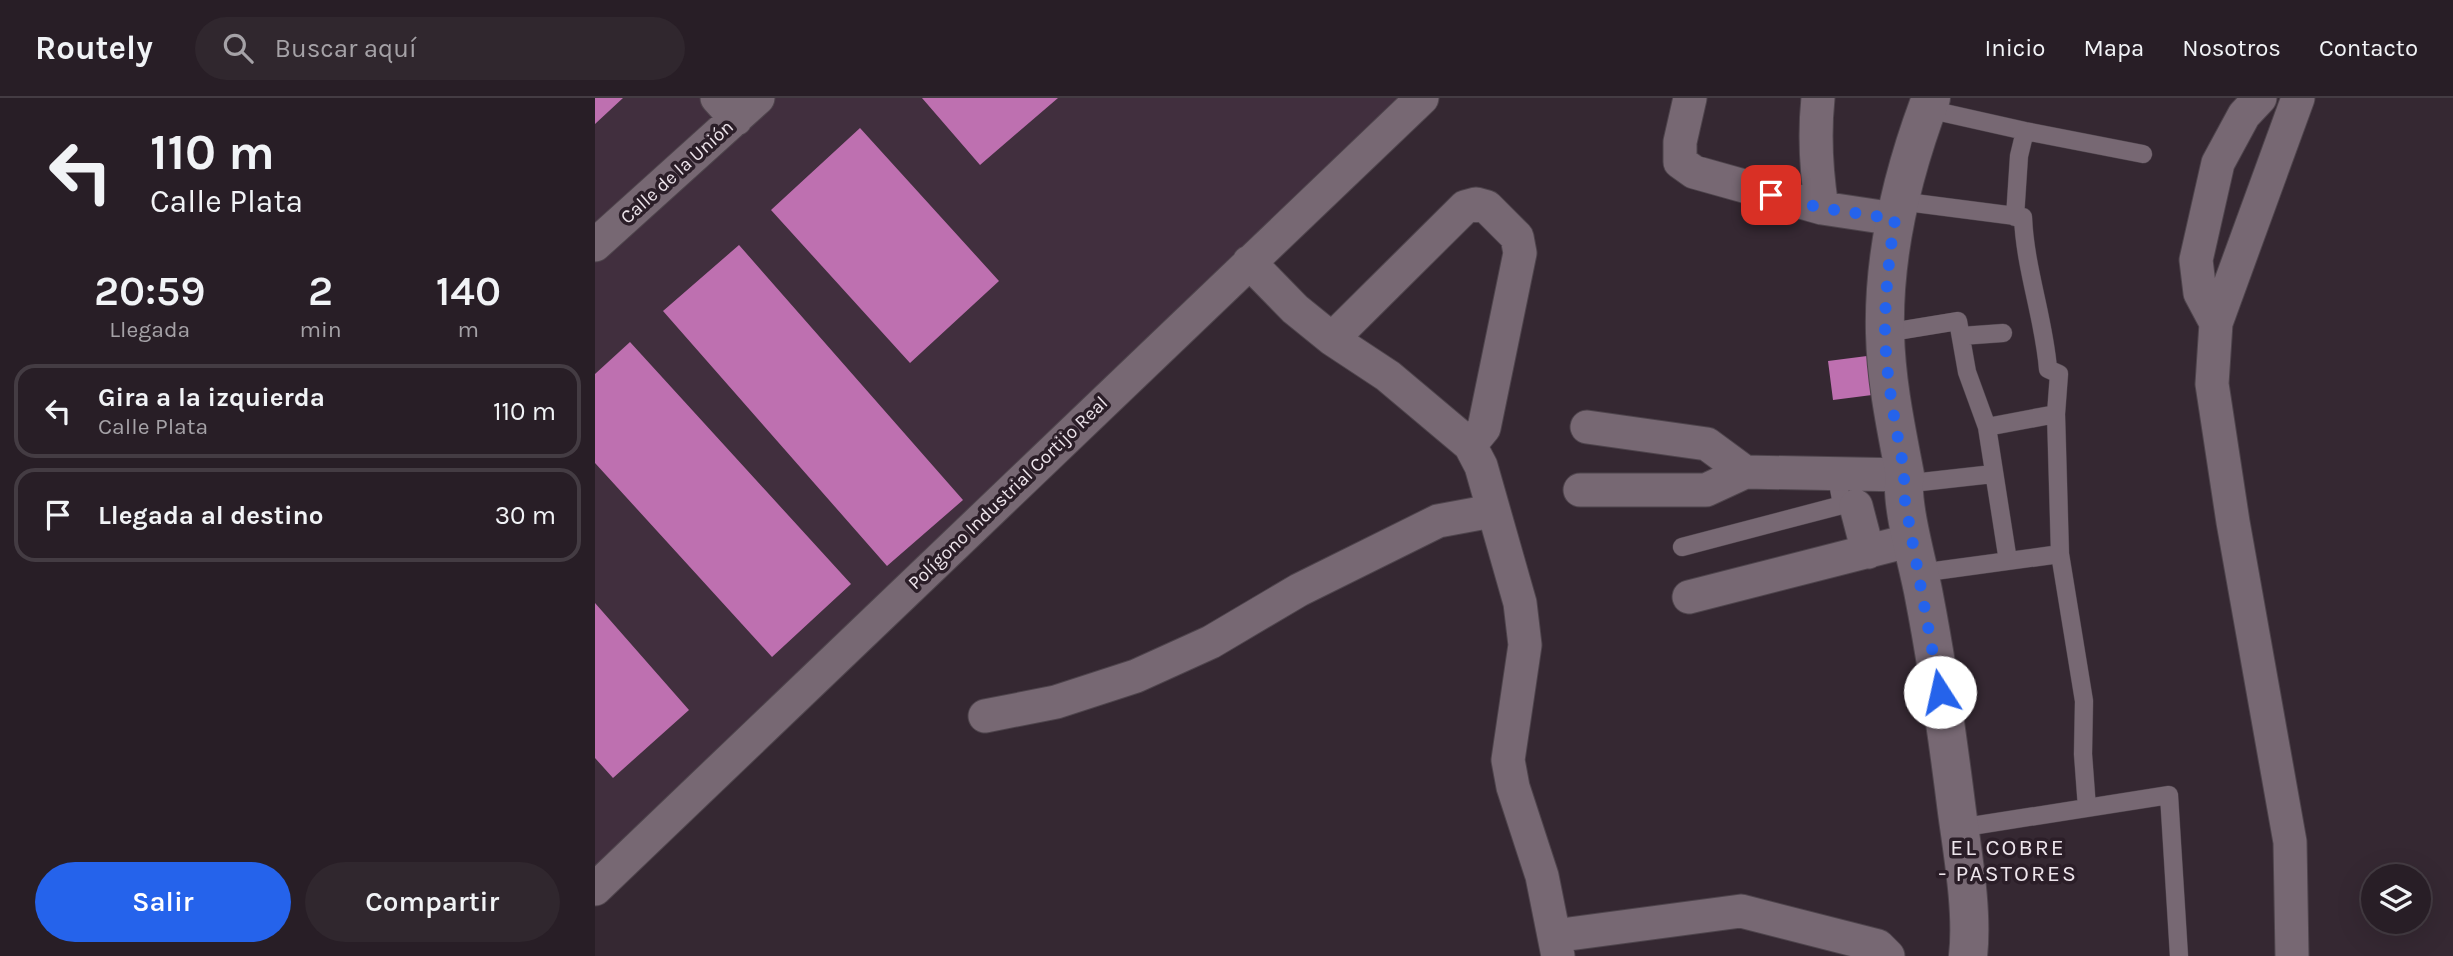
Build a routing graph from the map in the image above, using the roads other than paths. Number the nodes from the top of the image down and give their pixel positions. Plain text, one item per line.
1 (1422, 98) edge
2 (1689, 98) edge
3 (1818, 98) edge
4 (2260, 98) edge
5 (2298, 98) edge
6 (1929, 104) edge
7 (737, 105) edge
8 (2025, 131) junction
9 (2143, 154) dead end
10 (1822, 208) junction
11 (1897, 210) junction
12 (2015, 216) junction
13 (595, 245) edge
14 (1249, 262) junction
15 (2216, 323) junction
16 (1885, 333) junction
17 (2003, 333) dead end
18 (1961, 336) junction
19 (1332, 339) junction
20 (2056, 414) junction
21 (1587, 427) dead end
22 (1987, 427) junction
23 (1470, 445) junction
24 (1745, 471) junction
25 (1836, 472) junction
26 (1993, 474) junction
27 (1904, 480) junction
28 (1580, 490) dead end
29 (1856, 506) dead end
30 (1492, 512) junction
31 (1682, 547) dead end
32 (1868, 552) junction
33 (2060, 554) junction
34 (1916, 556) junction
35 (2008, 561) junction
36 (1689, 597) dead end
37 (985, 716) dead end
38 (2087, 808) junction
39 (1959, 828) junction
40 (595, 889) edge
41 (1556, 946) edge
42 (1888, 956) edge
43 (1968, 956) edge
44 (2179, 956) edge
45 (2292, 956) edge

1 - 14 street, Polígono Industrial Cortijo Real
2 - 10 street
3 - 10 street
4 - 15 street
5 - 15 street
6 - 8 lane
6 - 11 street
7 - 13 street, Calle de la Unión
8 - 9 lane
8 - 12 lane
10 - 11 street
11 - 12 lane
11 - 16 street
12 - 20 lane
14 - 19 street
14 - 40 street, Polígono Industrial Cortijo Real
15 - 45 street
16 - 18 lane
16 - 27 street
17 - 18 lane
18 - 22 lane
19 - 23 street
19 - 23 street
20 - 22 lane
20 - 33 lane
21 - 24 street
22 - 26 lane
23 - 30 street
24 - 25 street
24 - 28 street
25 - 27 street
25 - 31 lane
26 - 27 lane
26 - 35 lane
27 - 34 street
29 - 32 street
30 - 37 street
30 - 41 street
32 - 34 street
32 - 36 street
33 - 35 lane
33 - 38 lane
34 - 35 lane
34 - 39 street
38 - 39 lane
38 - 44 lane
39 - 43 street
41 - 42 street

